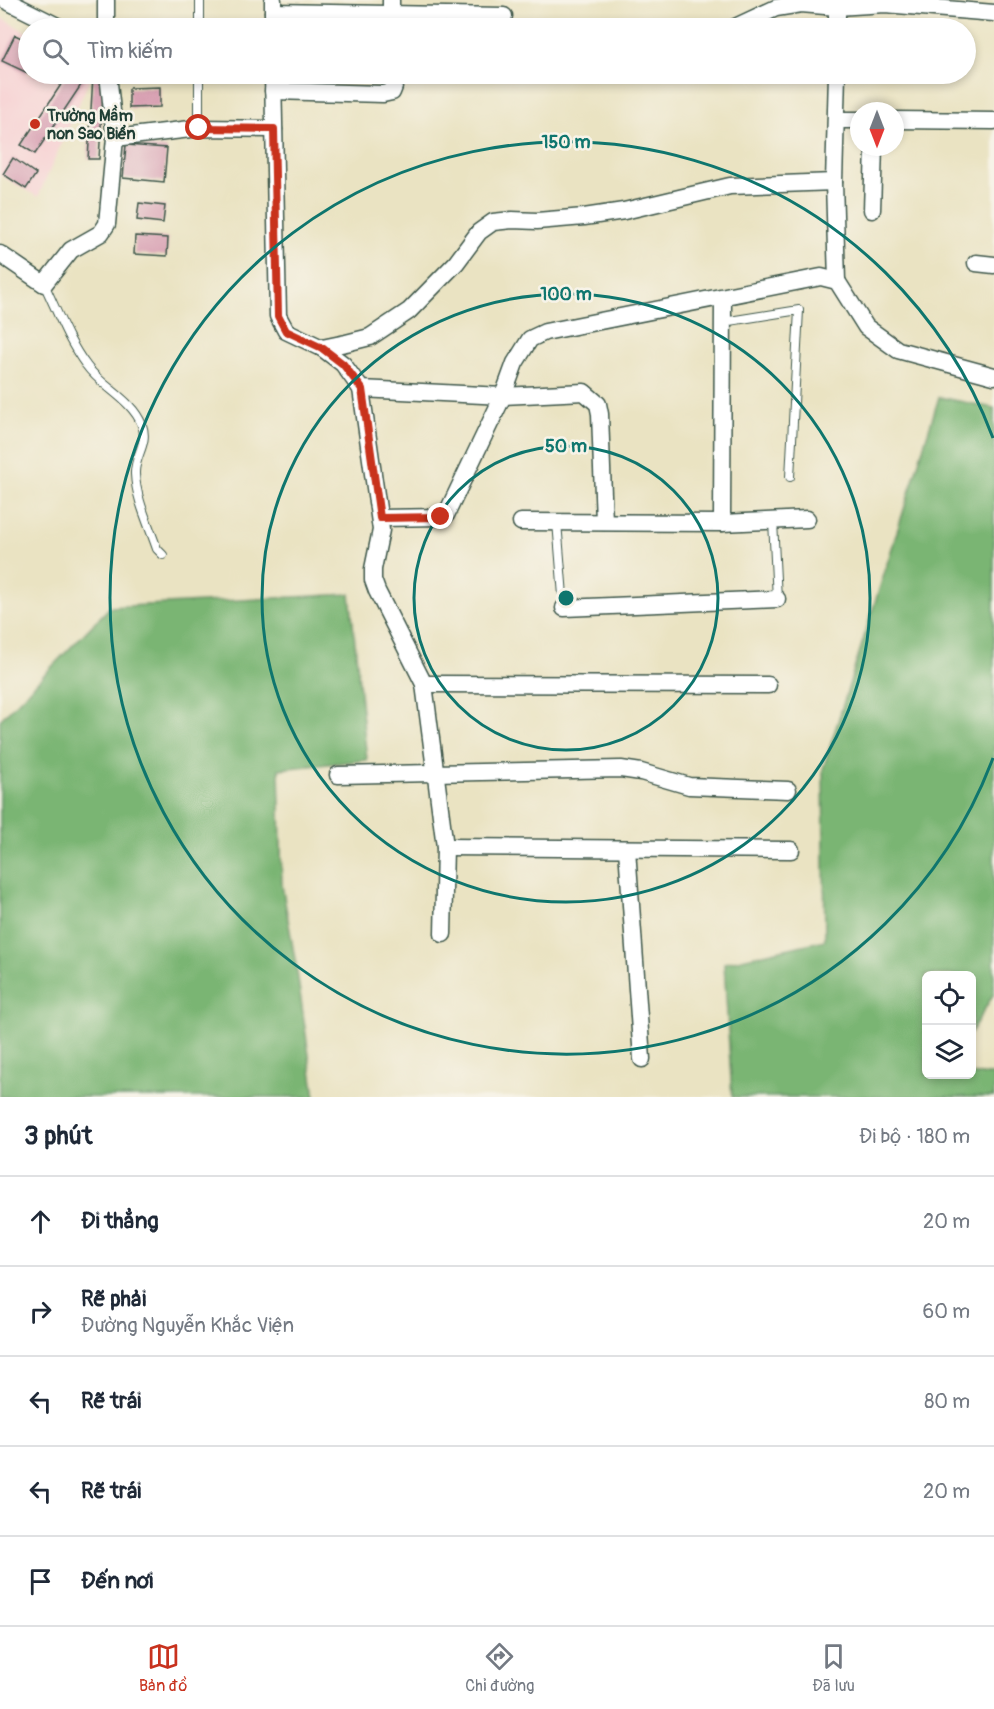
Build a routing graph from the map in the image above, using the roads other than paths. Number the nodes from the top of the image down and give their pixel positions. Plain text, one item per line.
1 (5, 0) edge
2 (106, 0) edge
3 (200, 0) edge
4 (828, 4) edge
5 (994, 13) edge
6 (273, 14) edge
7 (391, 14) edge
8 (504, 16) dead end
9 (41, 18) edge
10 (106, 18) edge
11 (200, 18) edge
12 (754, 18) edge
13 (109, 84) edge
14 (199, 84) edge
15 (273, 84) edge
16 (394, 84) edge
17 (837, 84) edge
18 (273, 92) junction
19 (837, 120) junction
20 (850, 120) edge
21 (904, 120) edge
22 (994, 121) edge
23 (199, 128) junction
24 (274, 129) junction
25 (115, 138) junction
26 (874, 156) edge
27 (834, 182) junction
28 (872, 210) dead end
29 (0, 254) edge
30 (976, 263) dead end
31 (994, 265) edge
32 (837, 281) junction
33 (44, 284) junction
34 (723, 297) junction
35 (723, 322) junction
36 (322, 348) junction
37 (994, 376) edge
38 (362, 389) junction
39 (503, 396) junction
40 (790, 477) dead end
41 (380, 518) junction
42 (807, 519) dead end
43 (773, 521) junction
44 (521, 522) dead end
45 (557, 522) junction
46 (604, 522) junction
47 (722, 523) junction
48 (163, 555) dead end
49 (777, 599) joint
50 (564, 608) joint
51 (424, 684) junction
52 (768, 684) dead end
53 (436, 774) junction
54 (338, 775) dead end
55 (788, 790) dead end
56 (446, 847) junction
57 (627, 849) junction
58 (791, 850) dead end
59 (444, 934) dead end
60 (642, 1059) dead end

1 - 9 street
2 - 10 street
3 - 11 lane
4 - 5 street
4 - 12 street
6 - 7 street
7 - 8 street
13 - 25 street
14 - 23 lane
15 - 18 street
16 - 18 street
17 - 19 street
18 - 24 street
19 - 20 street
19 - 27 street
21 - 22 street
23 - 24 street
23 - 25 street
24 - 36 street
25 - 33 street
26 - 28 street
27 - 32 street
27 - 36 street
29 - 33 street
30 - 31 street
32 - 34 street
32 - 37 street
33 - 48 lane
34 - 35 street
34 - 39 street
35 - 40 lane
35 - 47 street
36 - 38 street
38 - 39 street
38 - 41 street
39 - 41 street
39 - 46 street
41 - 51 street
42 - 43 street
43 - 47 street
43 - 49 lane
44 - 45 street
45 - 46 street
45 - 50 lane
46 - 47 street
49 - 50 street
51 - 52 street
51 - 53 street
53 - 54 street
53 - 55 street
53 - 56 street
56 - 57 street
56 - 59 street
57 - 58 street
57 - 60 street

